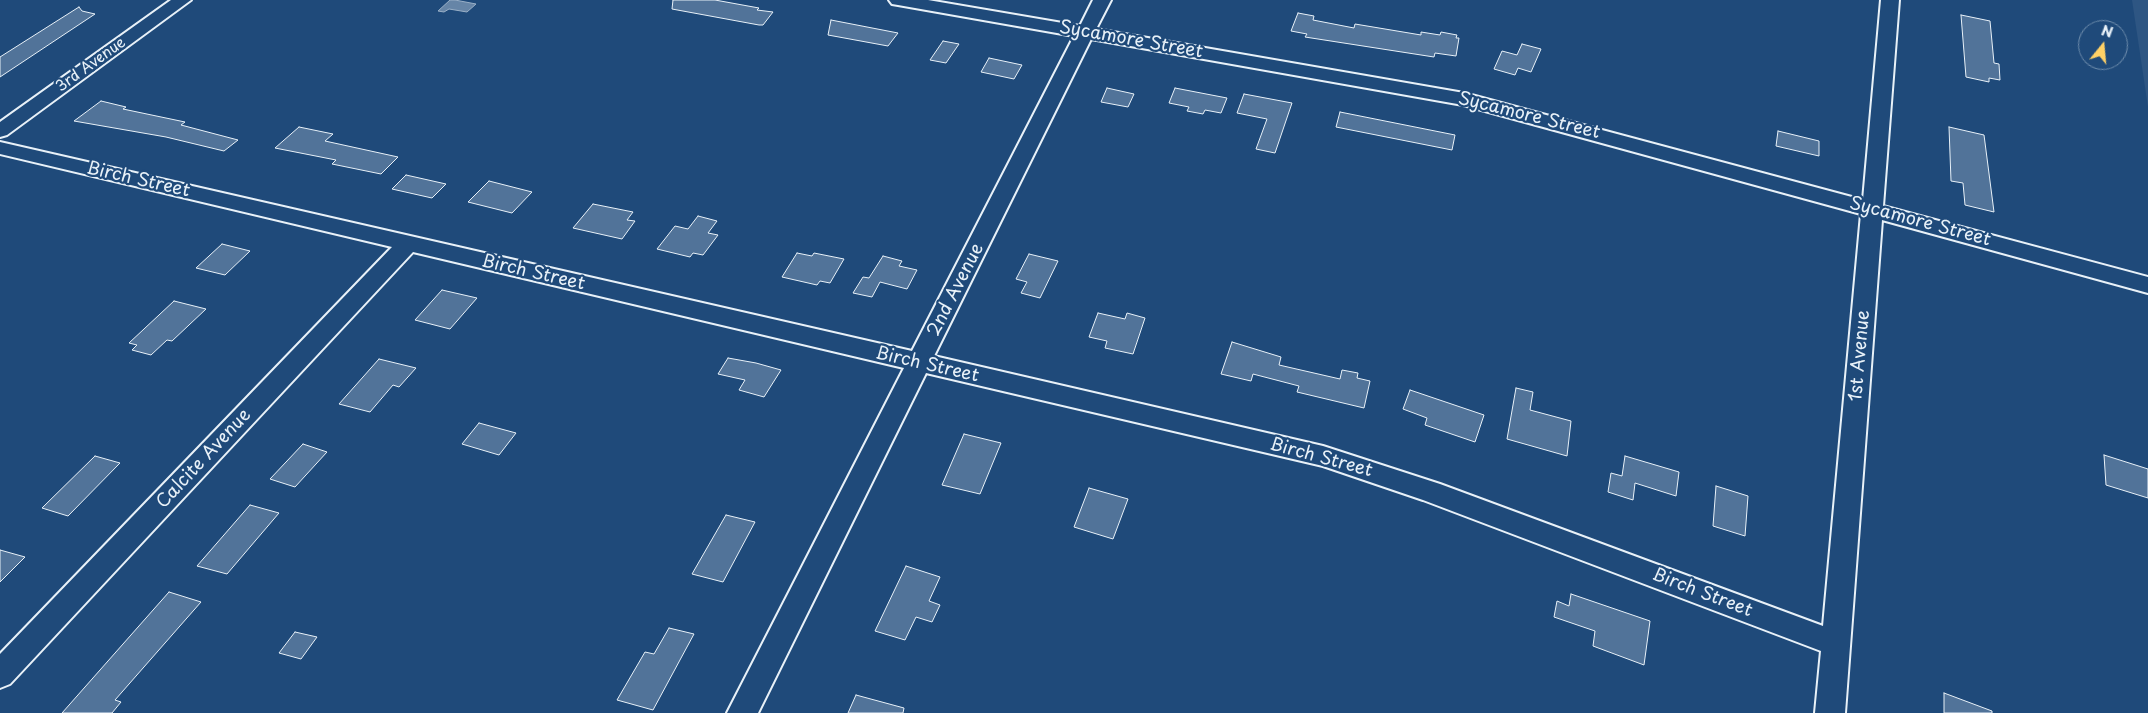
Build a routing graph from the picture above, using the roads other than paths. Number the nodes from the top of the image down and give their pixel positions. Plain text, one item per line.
1 (182, 0) edge
2 (898, 0) edge
3 (1102, 0) edge
4 (1890, 0) edge
5 (1085, 32) junction
6 (0, 131) edge
7 (0, 148) edge
8 (1872, 209) junction
9 (408, 243) junction
10 (2148, 285) edge
11 (919, 364) junction
12 (1835, 643) junction
13 (0, 674) edge
14 (742, 713) edge
15 (1830, 713) edge

1 - 6 street, 3rd Avenue
2 - 5 street, Sycamore Street
3 - 5 street, 2nd Avenue
4 - 8 street, 1st Avenue
5 - 8 street, Sycamore Street
5 - 11 street, 2nd Avenue
7 - 9 street, Birch Street
8 - 10 street, Sycamore Street
8 - 12 street, 1st Avenue
9 - 11 street, Birch Street
9 - 13 street, Calcite Avenue
11 - 12 street, Birch Street
11 - 14 street, 2nd Avenue
12 - 15 street, 1st Avenue

